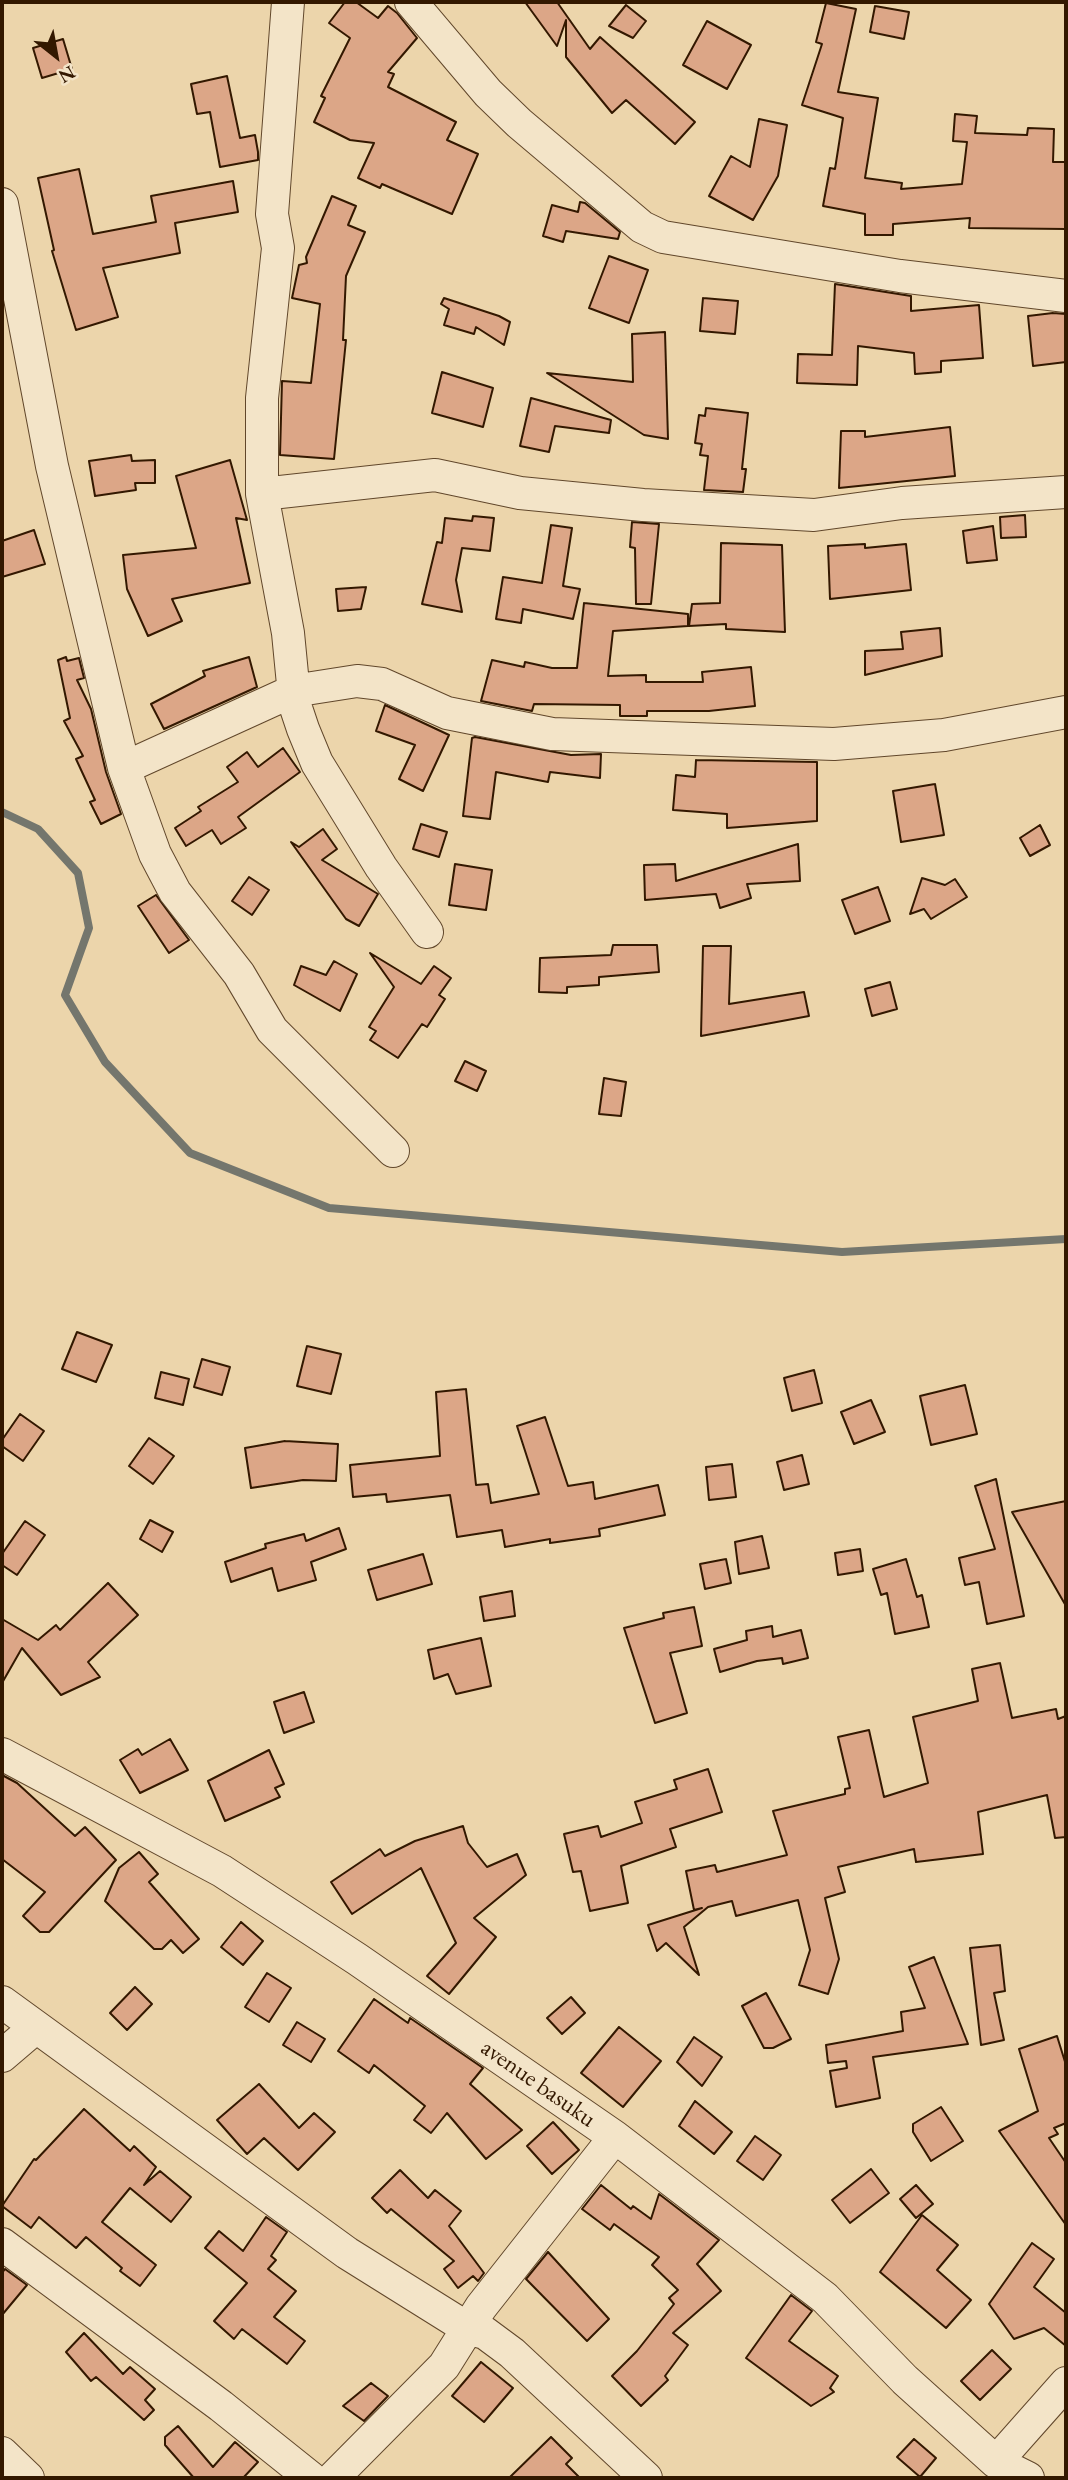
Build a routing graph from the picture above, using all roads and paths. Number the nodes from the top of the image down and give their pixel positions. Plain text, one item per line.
1 (288, 2) edge
2 (411, 2) edge
3 (2, 204) edge
4 (1066, 296) edge
5 (1066, 492) edge
6 (262, 494) junction
7 (293, 691) junction
8 (1066, 712) edge
9 (124, 768) junction
10 (427, 932) dead end
11 (393, 1151) dead end
12 (2, 1754) edge
13 (2, 2002) edge
14 (36, 2027) junction
15 (2, 2056) edge
16 (615, 2137) junction
17 (2, 2244) edge
18 (467, 2328) junction
19 (1066, 2383) edge
20 (2, 2453) edge
21 (996, 2462) junction
22 (28, 2478) edge
23 (311, 2478) edge
24 (333, 2478) edge
25 (646, 2478) edge
26 (1028, 2478) edge

1 - 6 street
2 - 4 street
3 - 9 street
5 - 6 street
6 - 7 street
7 - 8 street
7 - 9 street
7 - 10 street
9 - 11 street
12 - 16 street, avenue basuku
13 - 14 street
14 - 15 street
14 - 18 street
16 - 18 street
16 - 21 street, avenue basuku
17 - 23 street
18 - 24 street
18 - 25 street
19 - 21 street
20 - 22 street
21 - 26 street, avenue basuku

